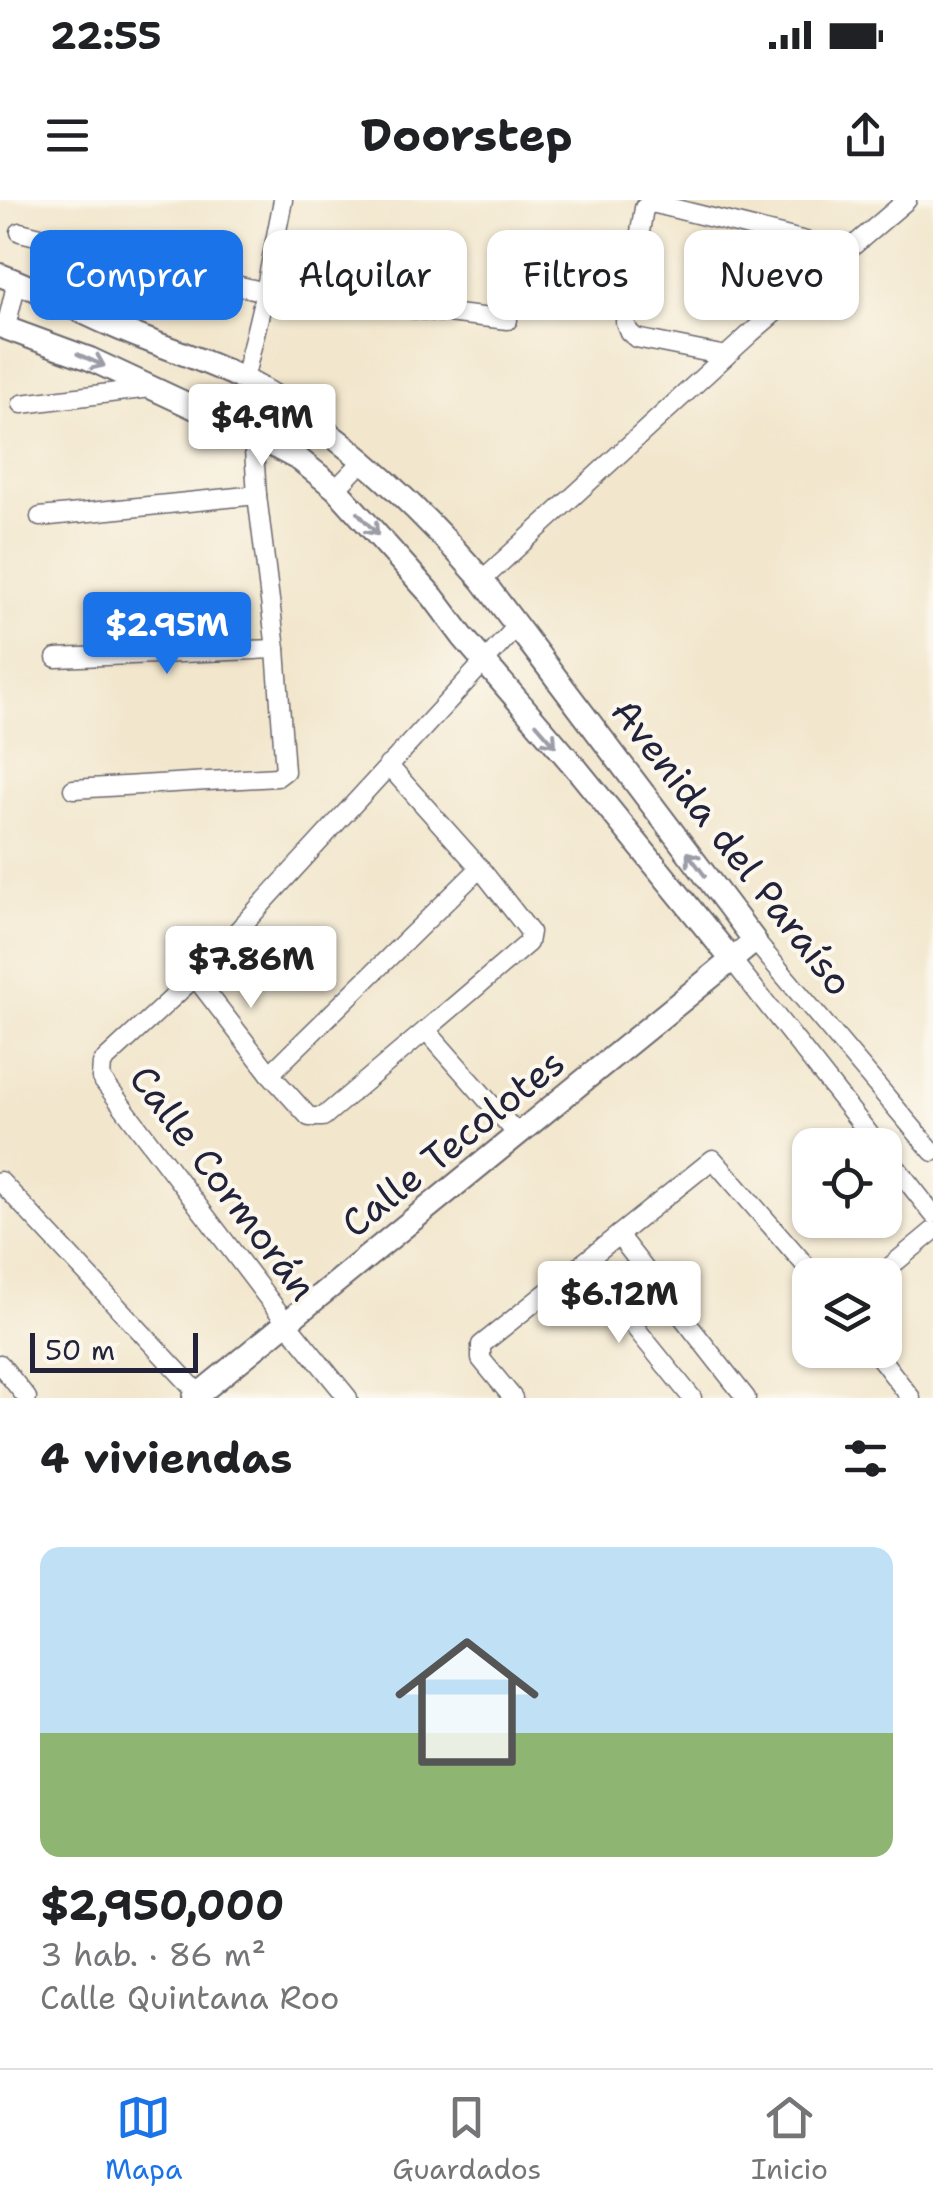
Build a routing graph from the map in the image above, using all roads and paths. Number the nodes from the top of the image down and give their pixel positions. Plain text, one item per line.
1 (282, 200) edge
2 (907, 200) edge
3 (890, 207) edge
4 (276, 230) edge
5 (761, 230) edge
6 (20, 232) dead end
7 (859, 238) edge
8 (8, 278) edge
9 (263, 292) edge
10 (263, 300) edge
11 (767, 320) edge
12 (3, 327) edge
13 (726, 356) junction
14 (244, 380) junction
15 (150, 388) junction
16 (22, 404) dead end
17 (253, 435) junction
18 (363, 461) junction
19 (336, 489) junction
20 (257, 495) junction
21 (40, 518) dead end
22 (482, 580) junction
23 (517, 626) junction
24 (276, 650) junction
25 (56, 658) dead end
26 (483, 661) junction
27 (388, 765) junction
28 (73, 789) dead end
29 (480, 868) junction
30 (755, 942) junction
31 (732, 960) junction
32 (194, 977) junction
33 (426, 1030) junction
34 (270, 1074) junction
35 (865, 1128) edge
36 (518, 1135) junction
37 (933, 1152) edge
38 (902, 1175) edge
39 (0, 1181) edge
40 (933, 1214) edge
41 (933, 1230) edge
42 (618, 1235) junction
43 (799, 1258) edge
44 (900, 1258) edge
45 (583, 1264) junction
46 (286, 1322) junction
47 (0, 1364) edge
48 (888, 1368) edge
49 (196, 1396) edge
50 (26, 1398) edge
51 (348, 1398) edge
52 (514, 1398) edge
53 (692, 1398) edge
54 (746, 1398) edge
55 (911, 1398) edge

1 - 4 street
2 - 3 street
3 - 7 street
5 - 13 street
6 - 9 street
8 - 12 street
8 - 14 street, Avenida del Paraíso
10 - 14 street
11 - 13 street
12 -> 15 street, Avenida del Paraíso
13 - 22 street
14 - 18 street, Avenida del Paraíso
15 - 16 street
15 - 17 street, Avenida del Paraíso
17 - 19 street, Avenida del Paraíso
17 - 20 street
18 - 19 street
18 - 22 street, Avenida del Paraíso
19 -> 26 street, Avenida del Paraíso
20 - 21 street
20 - 24 street
22 - 23 street, Avenida del Paraíso
23 - 26 street, Calle Cormorán
30 -> 23 street, Avenida del Paraíso
24 - 25 street
24 - 28 street
26 - 27 street, Calle Cormorán
26 -> 31 street, Avenida del Paraíso
27 - 29 street
27 - 32 street, Calle Cormorán
29 - 33 street
29 - 34 street
30 - 31 street, Calle Tecolotes
30 - 37 street, Avenida del Paraíso
31 - 35 street, Avenida del Paraíso
31 - 36 street, Calle Tecolotes
32 - 34 street
32 - 46 street, Calle Cormorán
33 - 34 street
33 - 36 street
36 - 46 street, Calle Tecolotes
38 - 40 street
39 - 49 street
41 - 44 street
42 - 43 street
42 - 45 street
42 - 54 street
45 - 52 street
45 - 53 street
46 - 49 street, Calle Tecolotes
46 - 51 street, Calle Cormorán
47 - 50 street
48 - 55 street

